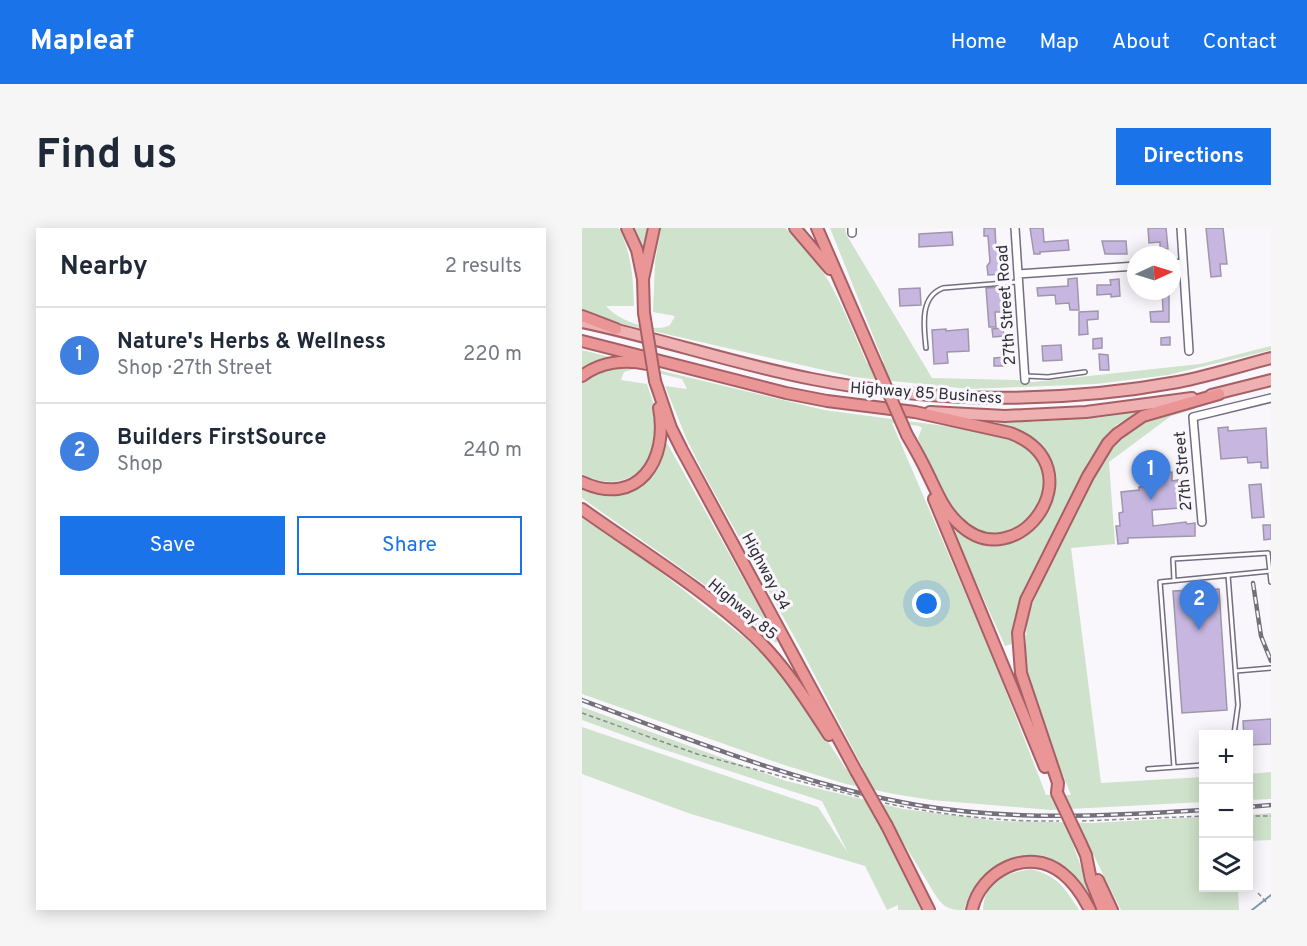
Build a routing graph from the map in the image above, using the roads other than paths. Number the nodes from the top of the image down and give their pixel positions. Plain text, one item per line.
1 (627, 228) edge
2 (654, 228) edge
3 (795, 228) edge
4 (817, 228) edge
5 (1015, 228) edge
6 (1181, 228) edge
7 (1183, 263) joint
8 (1127, 267) edge
9 (838, 278) junction
10 (1018, 278) junction
11 (644, 279) junction
12 (582, 316) edge
13 (582, 322) edge
14 (616, 329) junction
15 (582, 341) edge
16 (926, 348) dead end
17 (1189, 351) dead end
18 (1271, 358) edge
19 (1085, 372) dead end
20 (582, 376) edge
21 (1025, 378) joint
22 (736, 380) junction
23 (1271, 380) edge
24 (655, 381) junction
25 (1219, 394) junction
26 (1271, 398) edge
27 (915, 412) junction
28 (907, 435) junction
29 (582, 482) edge
30 (582, 509) edge
31 (1202, 522) dead end
32 (1270, 571) edge
33 (1228, 575) junction
34 (1174, 580) junction
35 (1271, 582) edge
36 (1271, 668) edge
37 (1236, 671) junction
38 (1235, 730) edge
39 (1199, 765) edge
40 (854, 767) junction
41 (1174, 767) junction
42 (1148, 769) dead end
43 (1057, 793) junction
44 (1086, 855) junction
45 (929, 910) edge
46 (972, 910) edge
47 (1090, 910) edge
48 (1103, 910) edge
49 (1112, 910) edge

1 - 11 highway
2 - 11 highway, Highway 34
3 - 9 highway
4 - 9 highway
5 - 10 street, 27th Street Road
6 - 7 street
7 - 17 street
8 - 10 street
9 - 28 highway, bridge
10 - 16 lane
10 - 21 street, 27th Street Road
11 - 24 highway, Highway 34, bridge
12 - 14 highway
13 - 14 main road
14 - 18 main road, Highway 85 Business
15 - 22 highway, Highway 85 Business
19 - 21 lane
20 - 22 highway
22 - 27 highway, Highway 85 Business
23 - 25 main road, Highway 85 Business
24 - 29 highway
24 - 40 highway, Highway 34
25 - 27 main road, Highway 85 Business
25 - 43 highway
26 - 31 street, 27th Street
27 - 28 highway
28 - 43 highway
30 - 40 highway, Highway 85
32 - 33 lane
32 - 34 lane
32 - 35 lane
33 - 34 lane
33 - 37 lane
34 - 41 lane
36 - 37 lane
37 - 38 lane
39 - 41 lane
40 - 45 highway, Highway 34, bridge
41 - 42 lane
43 - 44 highway, bridge
44 - 48 highway
44 - 49 highway
46 - 47 highway

